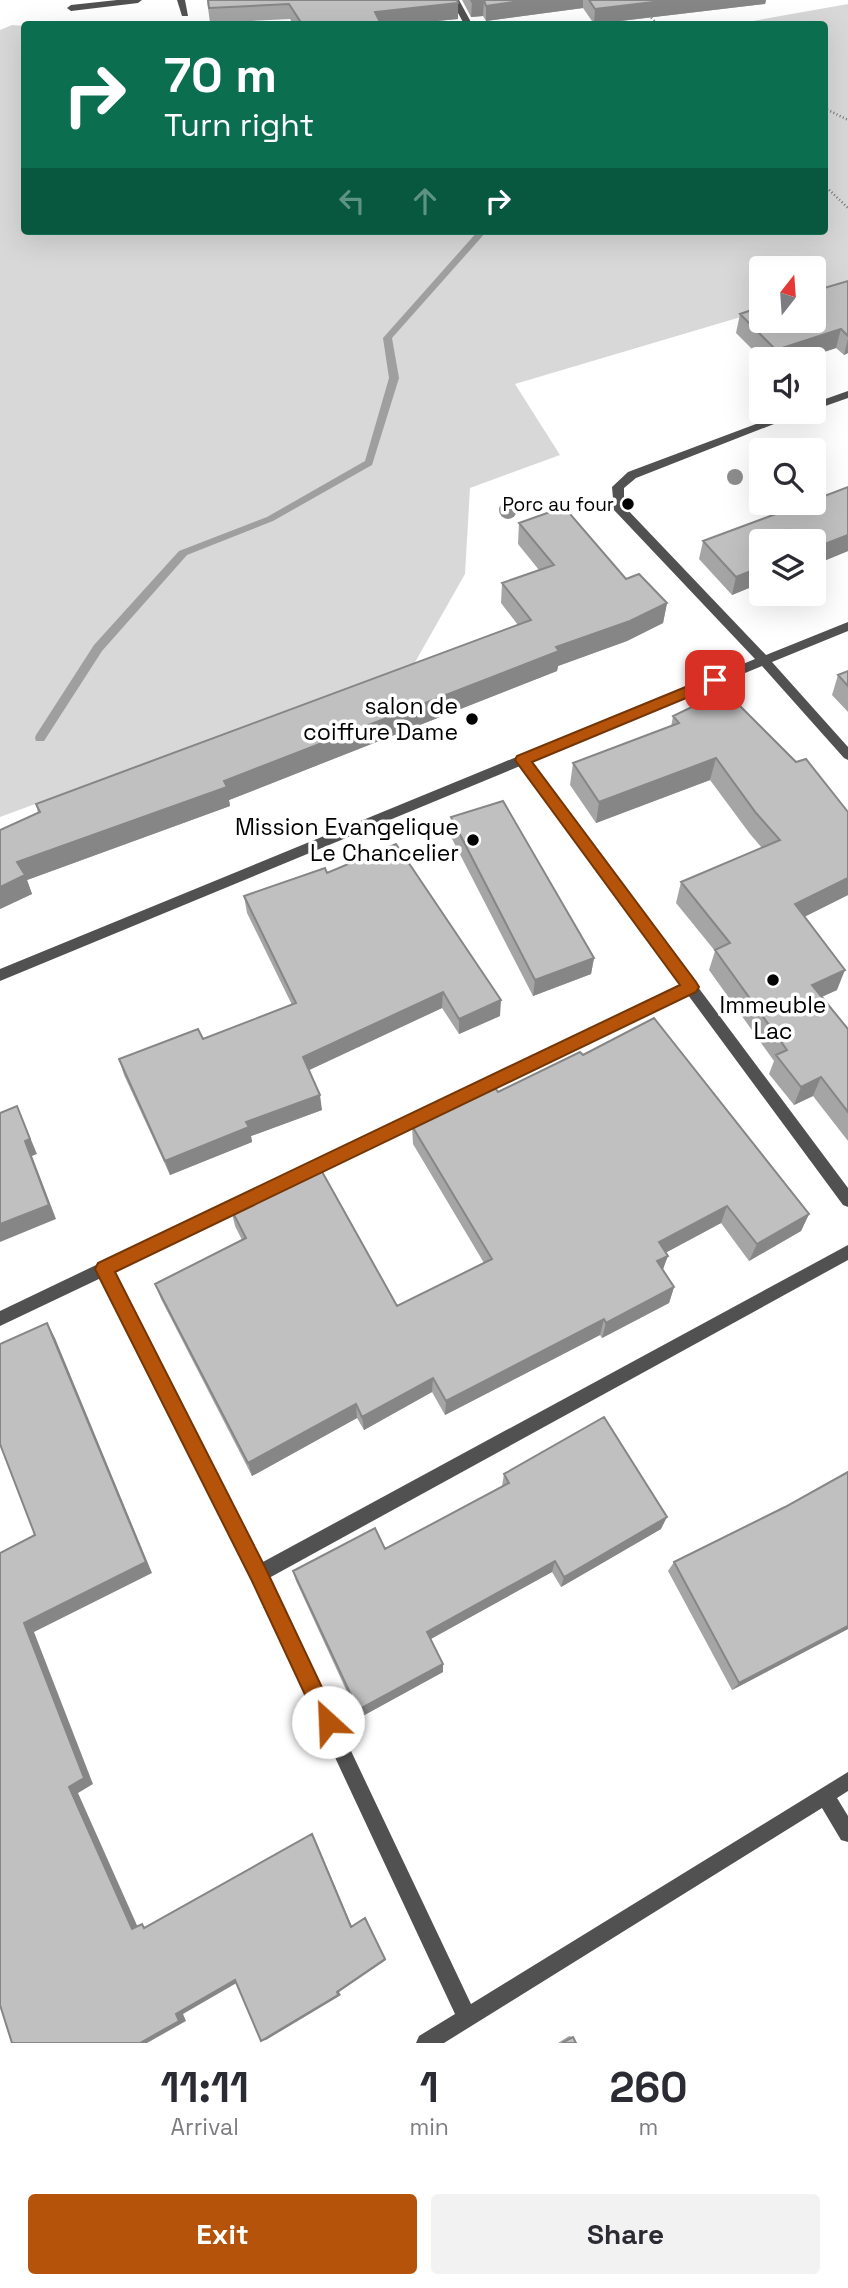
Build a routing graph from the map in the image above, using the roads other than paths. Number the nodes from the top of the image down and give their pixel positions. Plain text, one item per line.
1 (138, 0) edge
2 (181, 0) edge
3 (455, 0) edge
4 (71, 8) dead end
5 (185, 14) dead end
6 (466, 21) edge
7 (848, 394) edge
8 (826, 402) edge
9 (767, 424) edge
10 (848, 625) edge
11 (764, 660) junction
12 (848, 755) edge
13 (522, 760) junction
14 (0, 975) edge
15 (691, 987) junction
16 (848, 1200) edge
17 (848, 1252) edge
18 (104, 1269) junction
19 (0, 1319) edge
20 (258, 1574) junction
21 (848, 1781) edge
22 (825, 1796) junction
23 (848, 1833) edge
24 (467, 2017) junction
25 (426, 2043) edge

1 - 4 street
2 - 5 street
3 - 6 street
7 - 8 street
9 - 11 street
10 - 11 street
11 - 12 street
11 - 13 street
13 - 14 street
13 - 15 street
15 - 16 street
15 - 18 street
17 - 20 street
18 - 19 street
18 - 20 street
20 - 24 street
21 - 22 street
22 - 23 street
22 - 24 street
24 - 25 street

